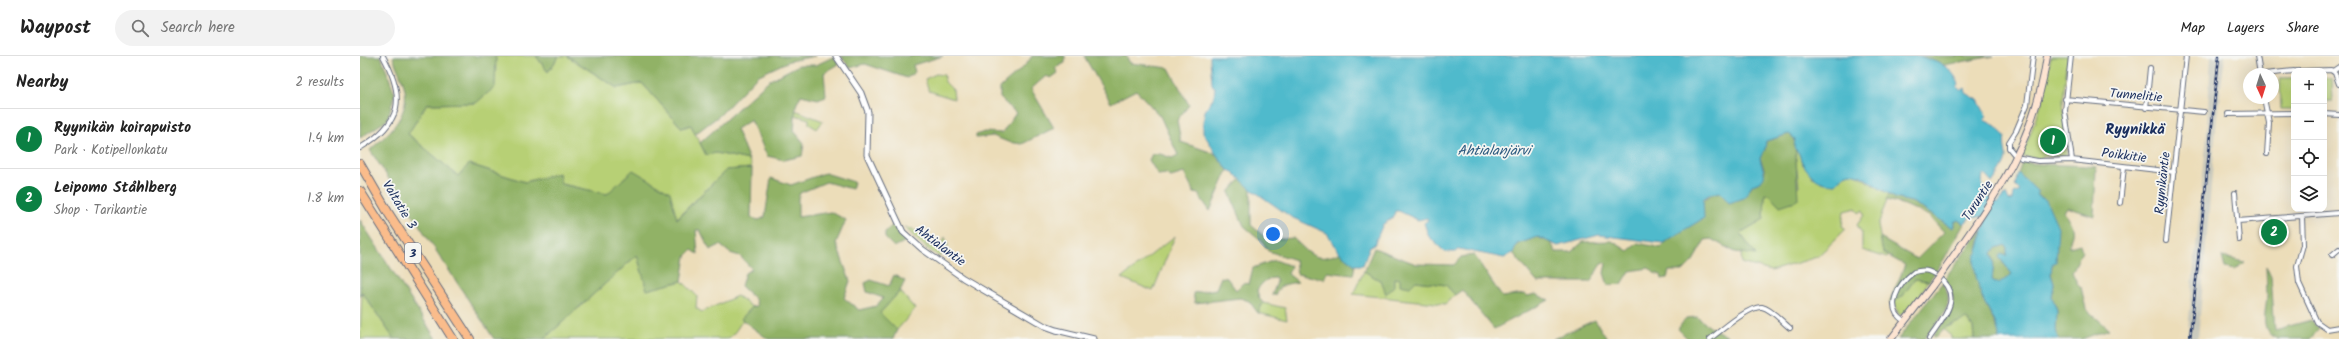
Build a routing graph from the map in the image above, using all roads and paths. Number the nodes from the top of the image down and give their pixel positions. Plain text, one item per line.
1 (383, 56) edge
2 (836, 56) edge
3 (2034, 56) edge
4 (2047, 56) edge
5 (2071, 56) edge
6 (2186, 56) edge
7 (2257, 56) edge
8 (2339, 67) edge
9 (2150, 68) dead end
10 (2259, 68) edge
11 (2291, 71) edge
12 (2327, 71) edge
13 (2334, 71) junction
14 (2279, 72) edge
15 (2339, 84) edge
16 (2065, 99) junction
17 (2266, 104) edge
18 (2146, 108) junction
19 (2180, 110) junction
20 (2204, 112) dead end
21 (2291, 113) edge
22 (2228, 114) dead end
23 (2268, 114) junction
24 (2327, 114) edge
25 (2339, 115) edge
26 (360, 148) edge
27 (2014, 154) dead end
28 (2267, 154) dead end
29 (2021, 158) dead end
30 (2072, 160) junction
31 (360, 164) edge
32 (2124, 167) junction
33 (2174, 172) junction
34 (360, 191) edge
35 (2235, 193) dead end
36 (2120, 203) dead end
37 (2339, 213) edge
38 (2302, 216) junction
39 (2238, 221) junction
40 (2239, 240) dead end
41 (2166, 241) dead end
42 (2339, 249) edge
43 (2332, 255) dead end
44 (1904, 321) junction
45 (2339, 327) edge
46 (1790, 328) dead end
47 (453, 339) edge
48 (470, 339) edge
49 (1092, 339) edge
50 (1710, 339) edge
51 (1891, 339) edge
52 (1929, 339) edge

1 - 26 street
2 - 49 street, Ahtialantie
3 - 27 street
4 - 44 main road, Turuntie, bridge
5 - 16 street
6 - 19 street, Ryynikäntie
7 - 10 street
8 - 13 street
9 - 18 street
11 - 14 street
12 - 13 street
13 - 15 street
16 - 18 street, Tunnelitie
16 - 30 street
17 - 23 street
18 - 19 street, Tunnelitie
19 - 20 street, Tunnelitie
19 - 33 street, Ryynikäntie
21 - 23 street
22 - 23 street
23 - 28 street
24 - 25 street
29 - 30 street, Poikkitie
30 - 32 street, Poikkitie
31 - 48 highway, Valtatie 3 / 3
32 - 33 street, Poikkitie
32 - 36 street
33 - 41 street, Ryynikäntie
34 - 47 highway, Valtatie 3 / 3
35 - 39 street
37 - 38 street
38 - 39 street
38 - 45 street
39 - 40 street
42 - 43 street
44 - 51 main road, Turuntie
44 - 52 street
46 - 50 street

